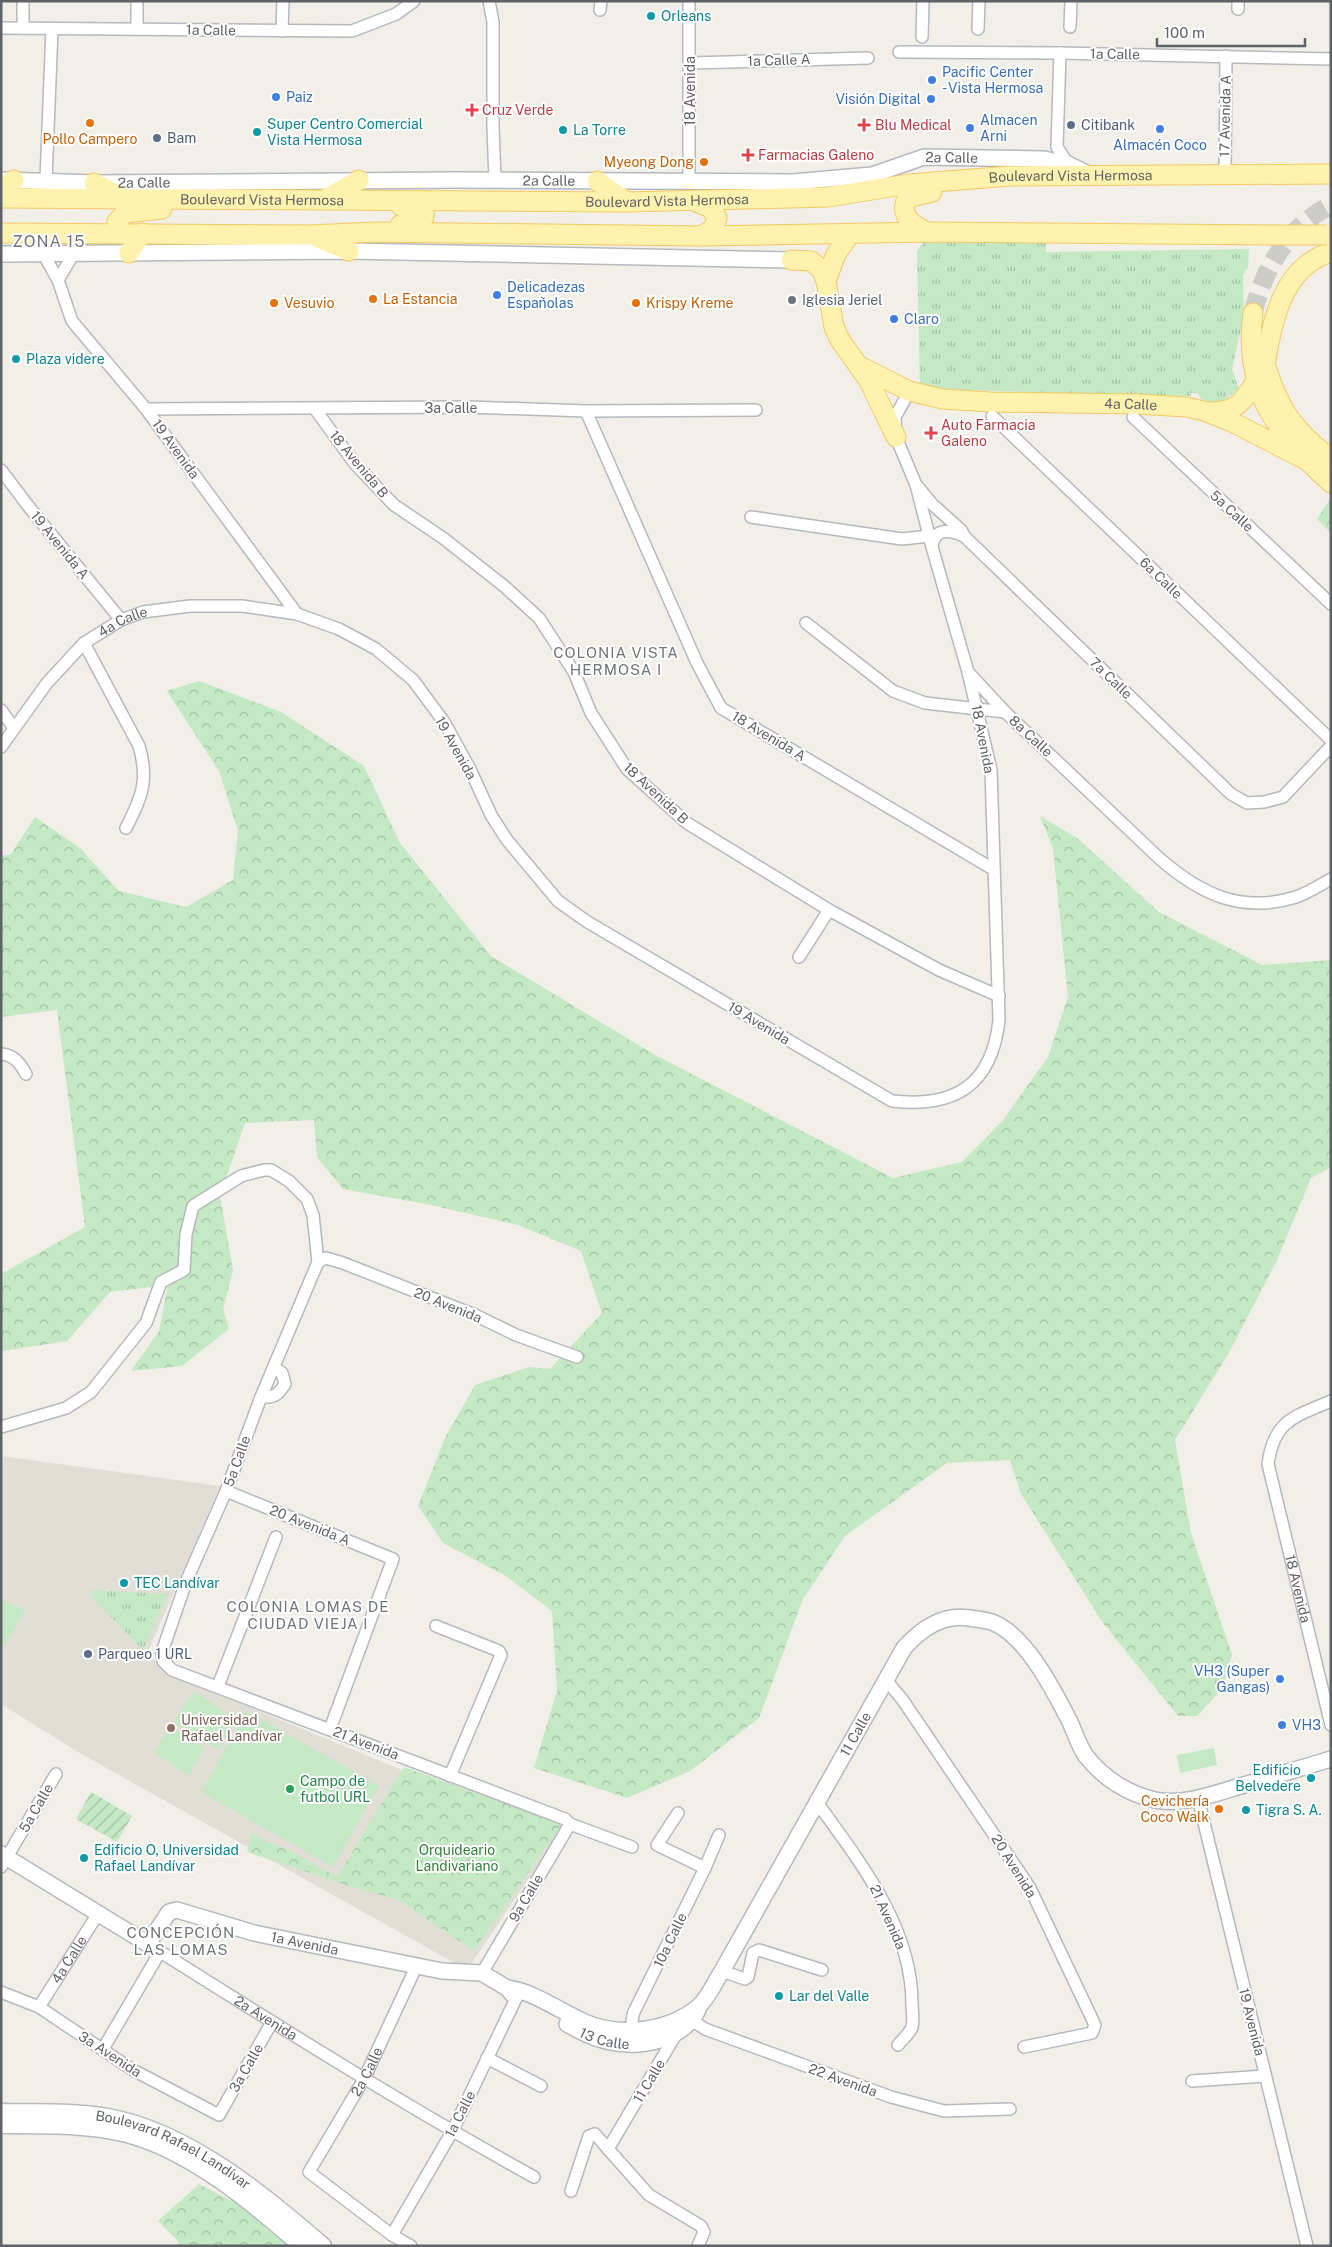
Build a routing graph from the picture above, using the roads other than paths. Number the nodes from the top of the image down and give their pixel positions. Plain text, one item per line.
1 (23, 1) edge
2 (138, 1) edge
3 (282, 1) edge
4 (414, 1) edge
5 (489, 1) edge
6 (689, 1) edge
7 (923, 1) edge
8 (979, 1) edge
9 (1071, 1) edge
10 (1070, 27) dead end
11 (1, 28) edge
12 (23, 28) junction
13 (52, 28) junction
14 (137, 29) junction
15 (978, 29) dead end
16 (282, 31) junction
17 (922, 37) dead end
18 (899, 52) dead end
19 (1060, 53) junction
20 (1226, 56) junction
21 (868, 58) dead end
22 (1331, 59) edge
23 (690, 63) junction
24 (1056, 148) junction
25 (1044, 159) junction
26 (1068, 164) junction
27 (1331, 174) edge
28 (1010, 176) junction
29 (1091, 176) junction
30 (1225, 176) junction
31 (46, 180) junction
32 (359, 180) junction
33 (495, 180) junction
34 (597, 181) junction
35 (5, 182) edge
36 (94, 183) junction
37 (690, 191) junction
38 (1, 198) edge
39 (122, 198) junction
40 (321, 199) junction
41 (381, 199) junction
42 (192, 200) junction
43 (626, 202) junction
44 (927, 232) junction
45 (1, 233) edge
46 (123, 233) junction
47 (142, 233) junction
48 (848, 234) junction
49 (701, 236) junction
50 (1330, 240) edge
51 (349, 242) junction
52 (129, 252) junction
53 (43, 253) junction
54 (74, 253) junction
55 (1, 254) edge
56 (791, 260) junction
57 (58, 280) junction
58 (826, 281) junction
59 (1258, 314) tunnel mouth
60 (858, 365) junction
61 (1261, 373) junction
62 (869, 381) junction
63 (934, 397) junction
64 (904, 401) junction
65 (146, 409) junction
66 (315, 409) junction
67 (756, 410) dead end
68 (1204, 411) junction
69 (586, 412) junction
70 (992, 416) dead end
71 (1134, 417) dead end
72 (896, 437) junction
73 (1331, 459) edge
74 (1306, 460) junction
75 (1, 470) edge
76 (1331, 482) edge
77 (916, 485) junction
78 (751, 517) dead end
79 (965, 537) junction
80 (931, 541) junction
81 (1331, 604) edge
82 (297, 614) junction
83 (122, 620) junction
84 (806, 623) dead end
85 (84, 643) junction
86 (968, 672) junction
87 (977, 709) junction
88 (1, 710) edge
89 (1005, 712) junction
90 (14, 728) junction
91 (1331, 740) edge
92 (1331, 746) edge
93 (1, 747) edge
94 (126, 828) dead end
95 (993, 869) junction
96 (1331, 879) edge
97 (829, 910) junction
98 (799, 957) dead end
99 (999, 996) junction
100 (1, 1054) edge
101 (26, 1074) dead end
102 (946, 1099) joint
103 (318, 1262) junction
104 (577, 1357) dead end
105 (274, 1367) junction
106 (261, 1397) junction
107 (1331, 1400) edge
108 (1, 1426) edge
109 (226, 1491) junction
110 (276, 1537) dead end
111 (436, 1626) dead end
112 (164, 1661) joint
113 (885, 1679) junction
114 (218, 1686) junction
115 (1331, 1725) edge
116 (330, 1729) junction
117 (1331, 1759) edge
118 (56, 1774) dead end
119 (450, 1776) junction
120 (1198, 1798) junction
121 (816, 1801) junction
122 (678, 1813) dead end
123 (570, 1824) junction
124 (719, 1835) dead end
125 (632, 1847) dead end
126 (3, 1859) edge
127 (705, 1868) junction
128 (99, 1912) junction
129 (154, 1948) junction
130 (418, 1965) junction
131 (822, 1970) dead end
132 (722, 1971) junction
133 (482, 1972) junction
134 (1, 1992) edge
135 (514, 1992) junction
136 (39, 2007) junction
137 (689, 2018) junction
138 (272, 2022) junction
139 (633, 2030) junction
140 (677, 2032) junction
141 (646, 2042) junction
142 (898, 2045) dead end
143 (1024, 2047) dead end
144 (104, 2049) junction
145 (487, 2058) junction
146 (1265, 2076) junction
147 (364, 2079) junction
148 (1192, 2081) dead end
149 (541, 2086) dead end
150 (1010, 2109) dead end
151 (1, 2112) edge
152 (220, 2114) joint
153 (1, 2125) edge
154 (452, 2132) junction
155 (608, 2148) junction
156 (534, 2177) dead end
157 (571, 2191) dead end
158 (392, 2235) junction
159 (302, 2246) edge
160 (323, 2246) edge
161 (411, 2246) edge
162 (698, 2246) edge
163 (1307, 2246) edge

1 - 12 street
2 - 14 street
3 - 16 street
4 - 16 street, 1a Calle
5 - 33 street
6 - 23 street, 18 Avenida
7 - 17 street
8 - 15 street
9 - 10 street
11 - 12 street, 1a Calle
12 - 13 street, 1a Calle
13 - 14 street, 1a Calle
13 - 31 street
14 - 16 street, 1a Calle
18 - 19 street, 1a Calle
19 - 20 street, 1a Calle
19 - 24 street
20 - 22 street, 1a Calle
20 - 30 street, 17 Avenida A
21 - 23 street, 1a Calle A
23 - 37 street, 18 Avenida
24 - 25 street
24 - 26 street
25 - 26 street, 2a Calle
25 - 37 street, 2a Calle
26 - 29 street, 2a Calle
27 - 30 main road, Boulevard Vista Hermosa
28 - 29 main road, Boulevard Vista Hermosa
28 - 37 main road, Boulevard Vista Hermosa
28 - 44 main road
29 - 30 main road, Boulevard Vista Hermosa
31 - 35 street, 2a Calle
31 - 36 street, 2a Calle
32 - 33 street, 2a Calle
32 - 36 street, 2a Calle
32 - 40 main road
33 - 34 street, 2a Calle
34 - 37 street, 2a Calle
34 - 43 main road
36 - 39 main road
37 - 43 main road, Boulevard Vista Hermosa
37 - 49 main road
38 - 39 main road, Boulevard Vista Hermosa
39 - 42 main road, Boulevard Vista Hermosa
40 - 41 main road, Boulevard Vista Hermosa
40 - 42 main road, Boulevard Vista Hermosa
41 - 43 main road, Boulevard Vista Hermosa
41 - 51 main road
42 - 46 main road
44 - 48 main road
44 - 50 main road, bridge
45 - 46 main road
46 - 47 main road
47 - 51 main road
47 - 52 main road
48 - 49 main road
48 - 56 main road
48 - 58 main road
49 - 51 main road
50 - 61 main road
51 - 52 street
51 - 56 street
52 - 54 street
53 - 54 street
53 - 55 street
53 - 57 street, 19 Avenida
54 - 57 street
56 - 58 main road
57 - 65 street, 19 Avenida
58 - 60 main road
59 - 61 main road
60 - 62 main road
60 - 63 main road, 4a Calle
61 - 68 main road
61 - 73 main road
61 - 74 main road
62 - 64 main road, 4a Calle
62 - 72 main road
63 - 64 main road, 4a Calle
63 - 68 main road, 4a Calle
64 - 72 street, 18 Avenida
65 - 66 street, 3a Calle
65 - 82 street, 19 Avenida
66 - 69 street, 3a Calle
66 - 97 street, 18 Avenida B
67 - 69 street, 3a Calle
68 - 74 main road, 4a Calle
69 - 95 street, 18 Avenida A
70 - 91 street, 6a Calle
71 - 81 street, 5a Calle
72 - 77 street, 18 Avenida
74 - 76 main road
75 - 83 street, 19 Avenida A
77 - 79 street, 7a Calle
77 - 80 street, 18 Avenida
78 - 80 street
79 - 80 street, 7a Calle
79 - 92 street, 7a Calle
80 - 86 street, 18 Avenida
82 - 83 street, 4a Calle
82 - 102 street, 19 Avenida
83 - 85 street, 4a Calle
84 - 87 street, 8a Calle
85 - 90 street, 4a Calle
85 - 94 street
86 - 87 street, 18 Avenida
86 - 89 street
87 - 89 street, 8a Calle
87 - 95 street, 18 Avenida
88 - 90 street
89 - 96 street, 8a Calle
90 - 93 street, 4a Calle
95 - 99 street, 18 Avenida
97 - 98 street
97 - 99 street, 18 Avenida B
99 - 102 street, 18 Avenida
100 - 101 street
103 - 104 street, 20 Avenida
103 - 105 street, 5a Calle
103 - 108 street
105 - 106 street, 5a Calle
105 - 106 street
106 - 109 street, 5a Calle
107 - 115 street, 18 Avenida
109 - 112 street, 5a Calle
109 - 116 street, 20 Avenida A
110 - 114 street
111 - 119 street
112 - 114 street, 21 Avenida
113 - 120 street, 11 Calle
113 - 121 street, 11 Calle
113 - 143 street, 20 Avenida
114 - 116 street, 21 Avenida
116 - 119 street, 21 Avenida
117 - 120 street, 11 Calle
118 - 126 street, 5a Calle
119 - 123 street, 21 Avenida
120 - 146 street, 19 Avenida
121 - 132 street, 11 Calle
121 - 142 street, 21 Avenida
122 - 127 street
123 - 125 street, 21 Avenida
123 - 133 street, 9a Calle
124 - 127 street, 10a Calle
126 - 128 street, 2a Avenida
127 - 139 street, 10a Calle
128 - 129 street, 2a Avenida
128 - 136 street, 4a Calle
129 - 130 street, 1a Avenida
129 - 138 street, 2a Avenida
129 - 144 street
130 - 133 street, 1a Avenida
130 - 147 street, 2a Calle
131 - 132 street
132 - 137 street, 11 Calle
133 - 135 street, 13 Calle
134 - 136 street, 3a Avenida
135 - 139 street, 13 Calle
135 - 141 street, 13 Calle
135 - 145 street, 1a Calle
136 - 144 street, 3a Avenida
137 - 139 street, 13 Calle
137 - 140 street, 13 Calle
137 - 150 street, 22 Avenida
138 - 147 street, 2a Avenida
138 - 152 street, 3a Calle
139 - 141 street
140 - 141 street, 13 Calle
140 - 155 street, 11 Calle
144 - 152 street, 3a Avenida
145 - 149 street
145 - 154 street, 1a Calle
146 - 148 street
146 - 163 street, 19 Avenida
147 - 154 street, 2a Avenida
147 - 158 street, 2a Calle
151 - 160 main road, Boulevard Rafael Landívar
153 - 159 main road, Boulevard Rafael Landívar
154 - 156 street, 2a Avenida
154 - 158 street, 1a Calle
155 - 157 street
155 - 162 street
158 - 161 street

